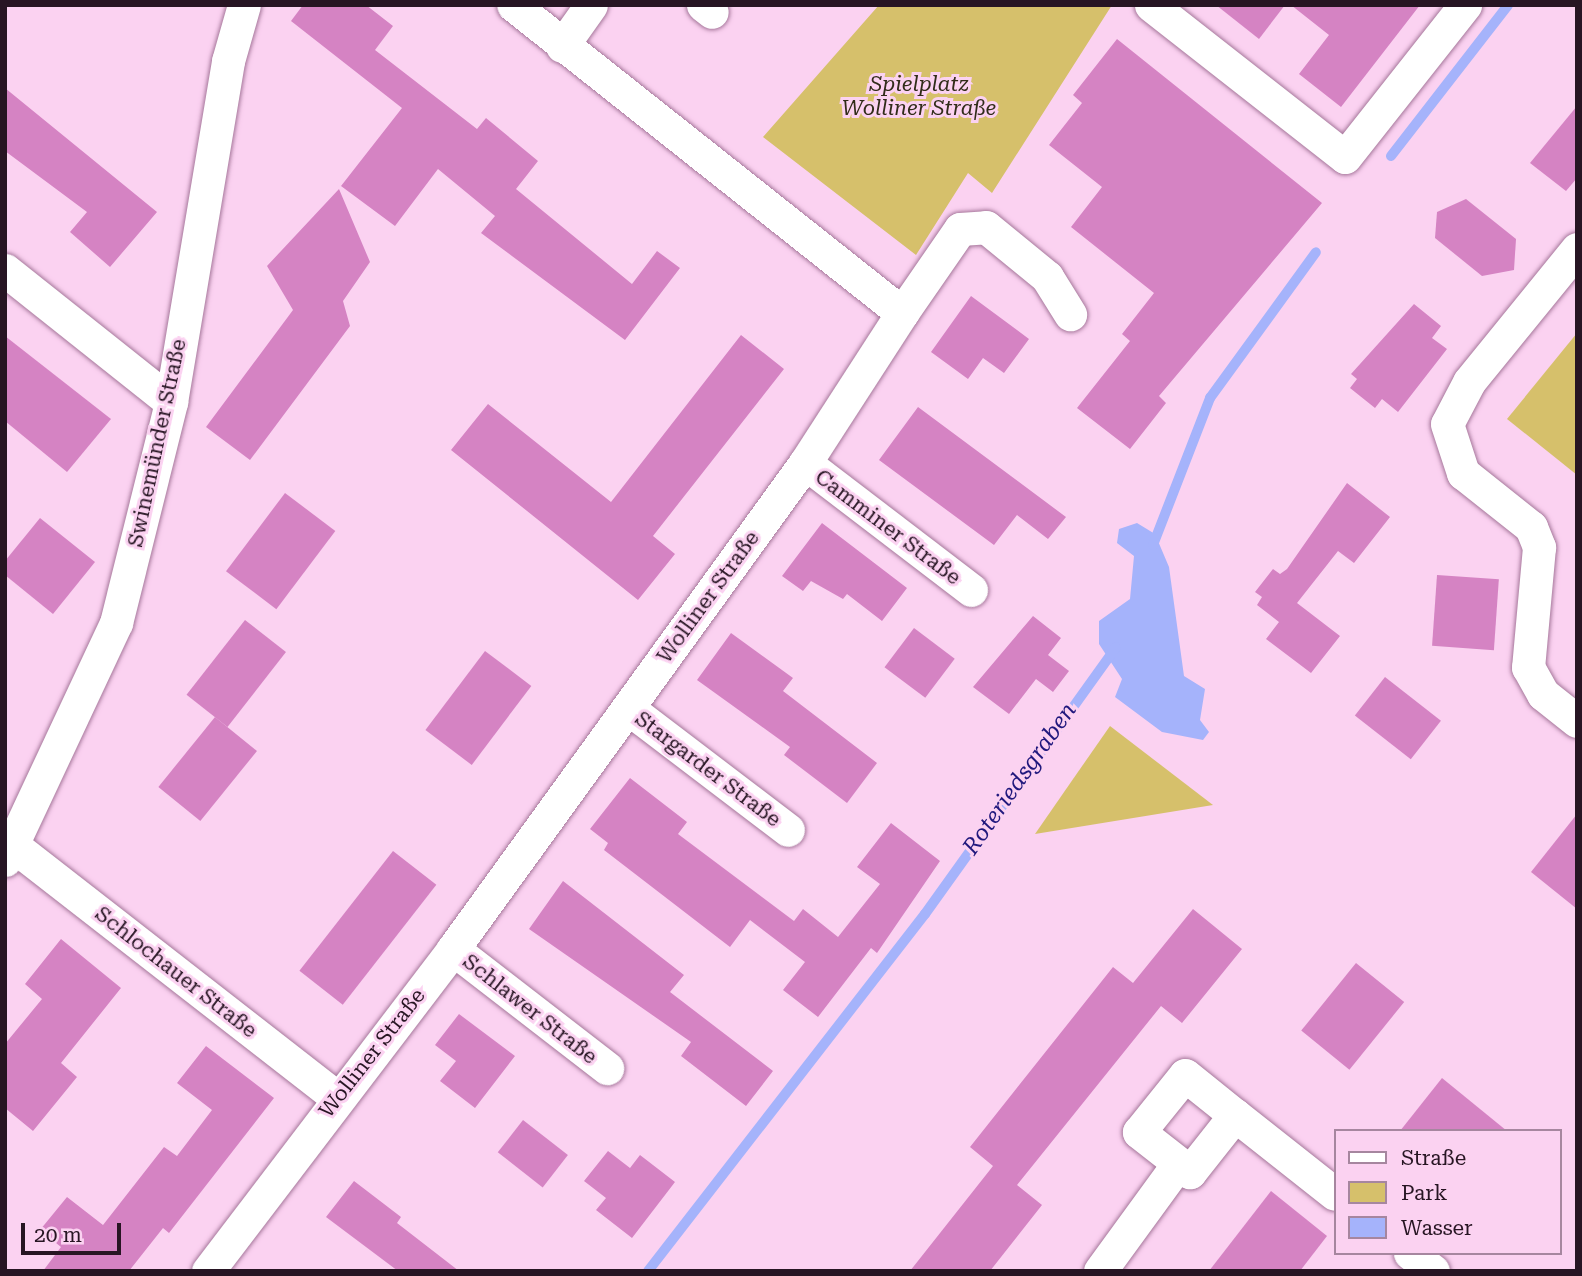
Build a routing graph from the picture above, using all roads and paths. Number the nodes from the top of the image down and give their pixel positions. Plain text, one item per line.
1 (244, 5) edge
2 (591, 5) edge
3 (1151, 5) edge
4 (1465, 5) edge
5 (518, 7) edge
6 (562, 46) junction
7 (1577, 249) edge
8 (5, 270) edge
9 (902, 313) junction
10 (1070, 314) dead end
11 (171, 401) junction
12 (804, 463) junction
13 (971, 590) dead end
14 (628, 708) junction
15 (1577, 721) edge
16 (788, 830) dead end
17 (10, 853) edge
18 (453, 949) junction
19 (607, 1068) dead end
20 (337, 1098) junction
21 (1235, 1115) junction
22 (1178, 1164) junction
23 (1334, 1193) edge
24 (1413, 1255) edge
25 (213, 1269) edge
26 (1100, 1271) edge
27 (1433, 1271) edge

1 - 11 street, Swinemünder Straße
2 - 6 street
3 - 4 street
5 - 6 street
6 - 9 street
7 - 15 street
8 - 11 street
9 - 10 street, Wolliner Straße
9 - 12 street, Wolliner Straße
11 - 17 street, Swinemünder Straße
12 - 13 street, Camminer Straße
12 - 14 street, Wolliner Straße
14 - 16 street, Stargarder Straße
14 - 18 street, Wolliner Straße
17 - 20 street, Schlochauer Straße
18 - 19 street, Schlawer Straße
18 - 20 street, Wolliner Straße
20 - 25 street, Wolliner Straße
21 - 22 street
21 - 22 street
21 - 23 street
22 - 26 street
24 - 27 street

